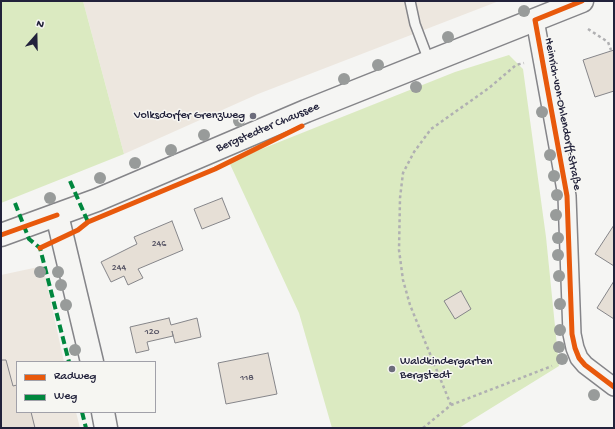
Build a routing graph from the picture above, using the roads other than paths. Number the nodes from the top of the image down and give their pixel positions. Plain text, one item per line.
1 (410, 1) edge
2 (582, 1) edge
3 (535, 20) junction
4 (429, 61) junction
5 (57, 215) junction
6 (1, 235) edge
7 (92, 361) edge
8 (614, 387) edge
9 (103, 413) edge
10 (106, 428) edge

1 - 4 lane
2 - 3 main road, Bergstedter Chaussee
3 - 4 main road, Bergstedter Chaussee
3 - 8 street, Heinrich-von-Ohlendorff-Straße
4 - 5 main road, Bergstedter Chaussee
5 - 6 main road, Bergstedter Chaussee
5 - 7 main road
9 - 10 main road

